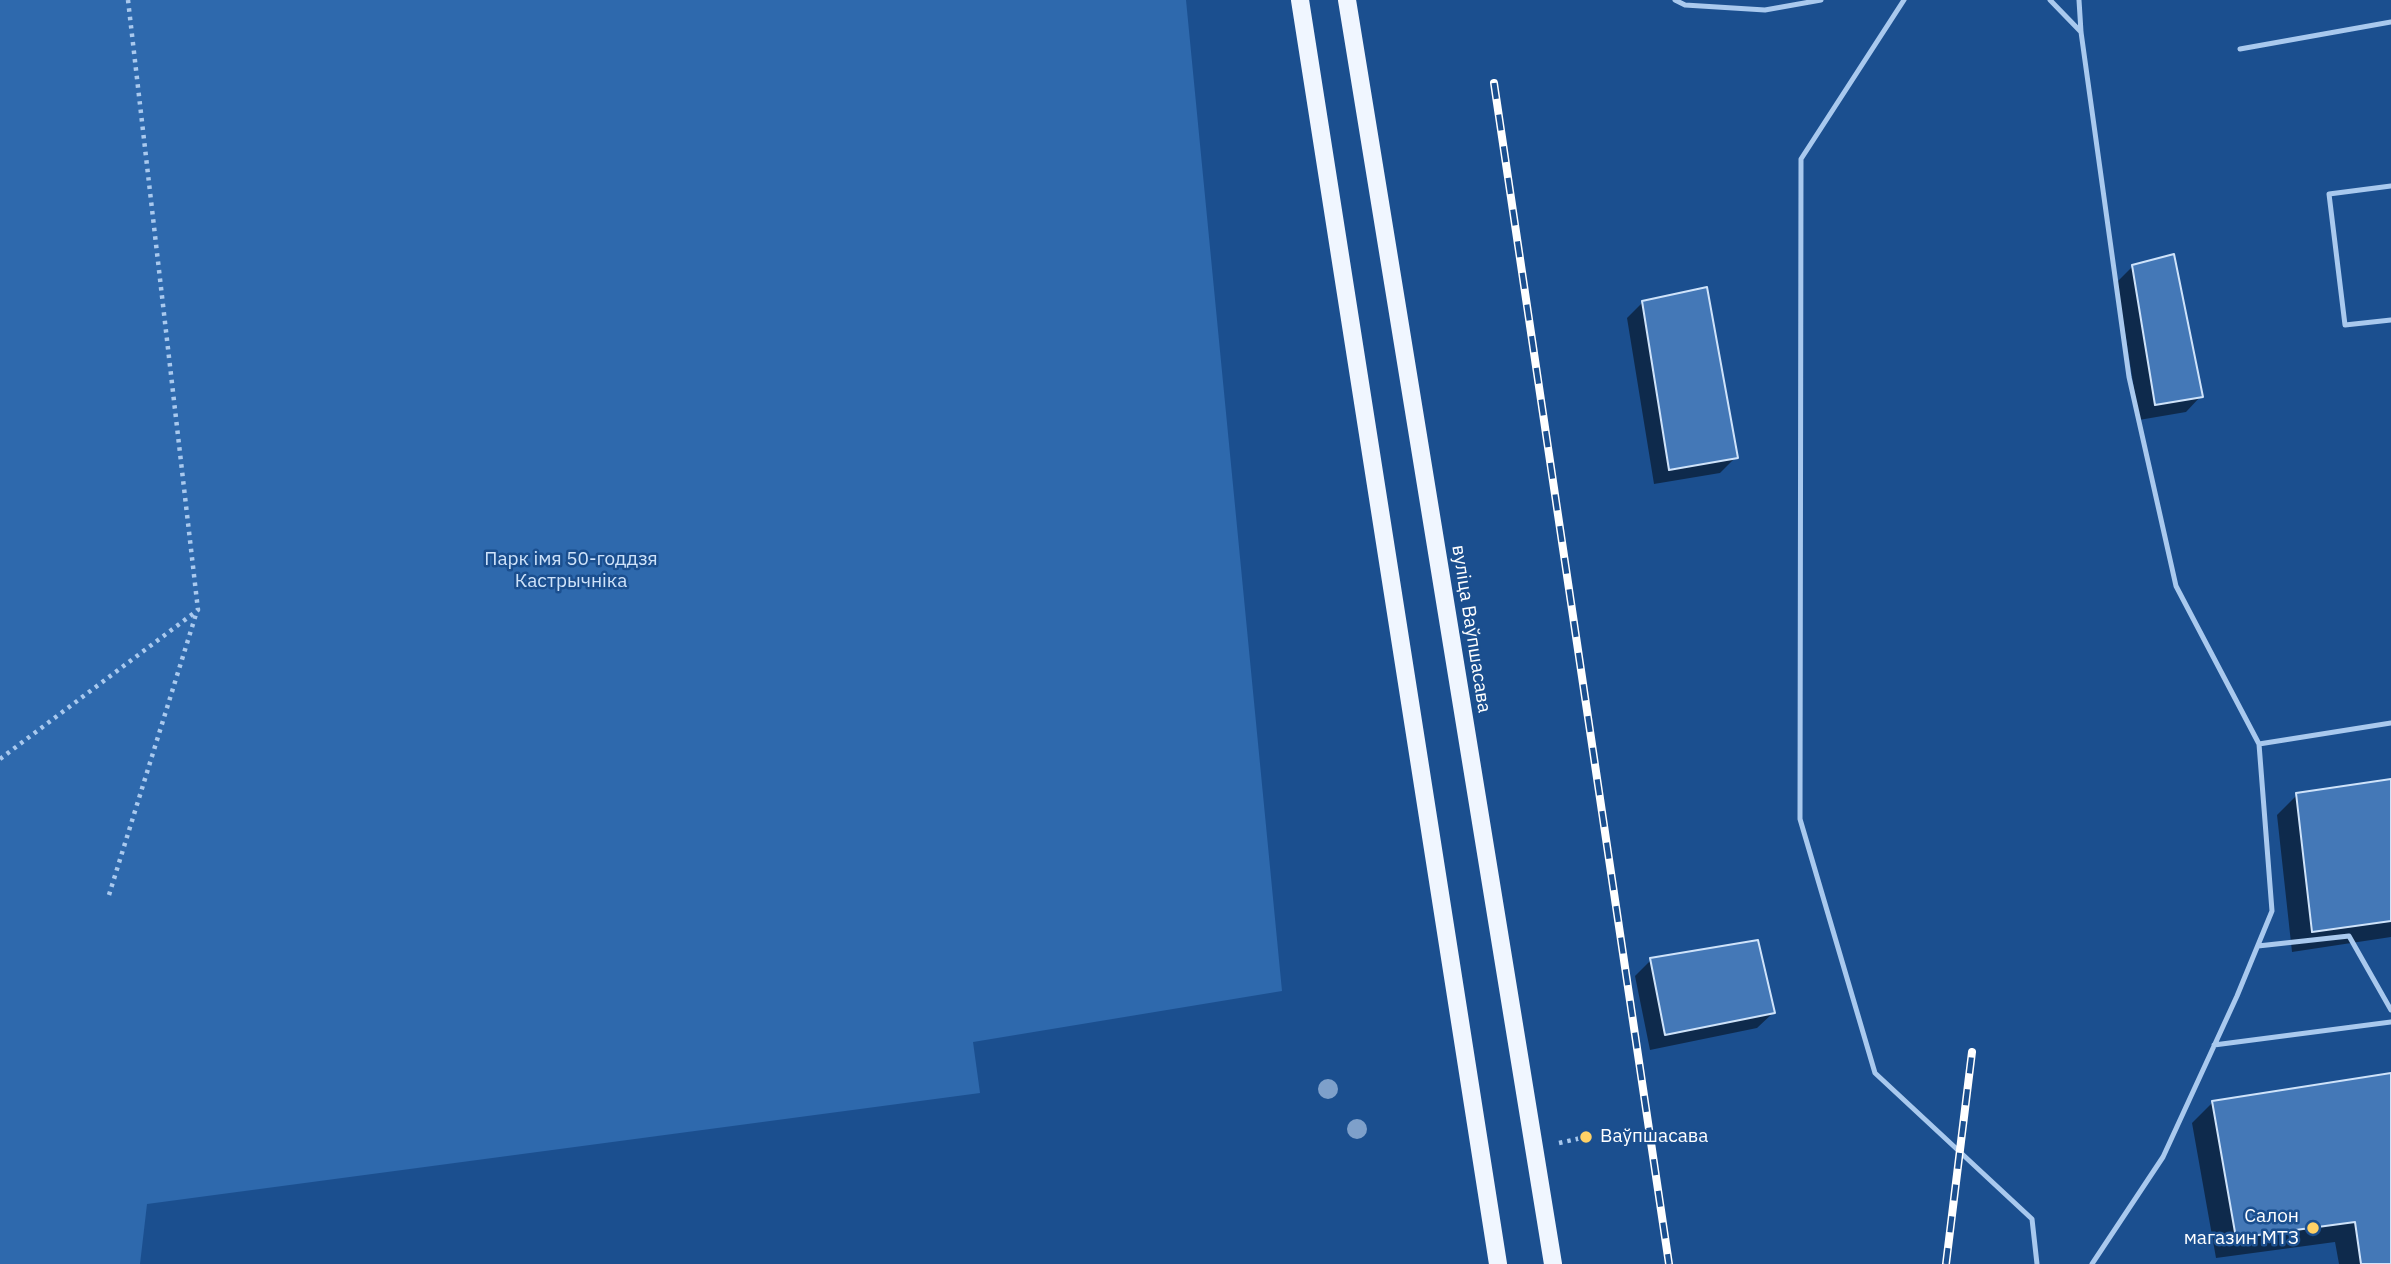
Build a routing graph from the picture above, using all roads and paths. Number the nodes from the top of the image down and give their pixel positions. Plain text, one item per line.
1 (128, 0) edge
2 (1300, 0) edge
3 (1347, 0) edge
4 (1675, 0) edge
5 (1821, 0) edge
6 (1904, 0) edge
7 (2049, 0) edge
8 (2079, 0) edge
9 (2391, 22) edge
10 (2081, 32) junction
11 (2240, 49) dead end
12 (2391, 186) edge
13 (2391, 320) edge
14 (198, 610) junction
15 (2391, 723) edge
16 (2259, 744) junction
17 (0, 759) edge
18 (109, 895) dead end
19 (2258, 946) junction
20 (2391, 1010) edge
21 (2391, 1022) edge
22 (2214, 1045) junction
23 (1498, 1264) edge
24 (1553, 1264) edge
25 (2037, 1264) edge
26 (2092, 1264) edge

1 - 14 path
2 - 23 main road
3 - 24 main road, вуліца Ваўпшасава
4 - 5 lane
6 - 25 lane
7 - 10 lane
8 - 10 lane
9 - 11 lane
10 - 16 lane
12 - 13 lane
14 - 17 path
14 - 18 path
15 - 16 lane
16 - 19 lane
19 - 20 lane
19 - 22 lane
21 - 22 lane
22 - 26 lane

